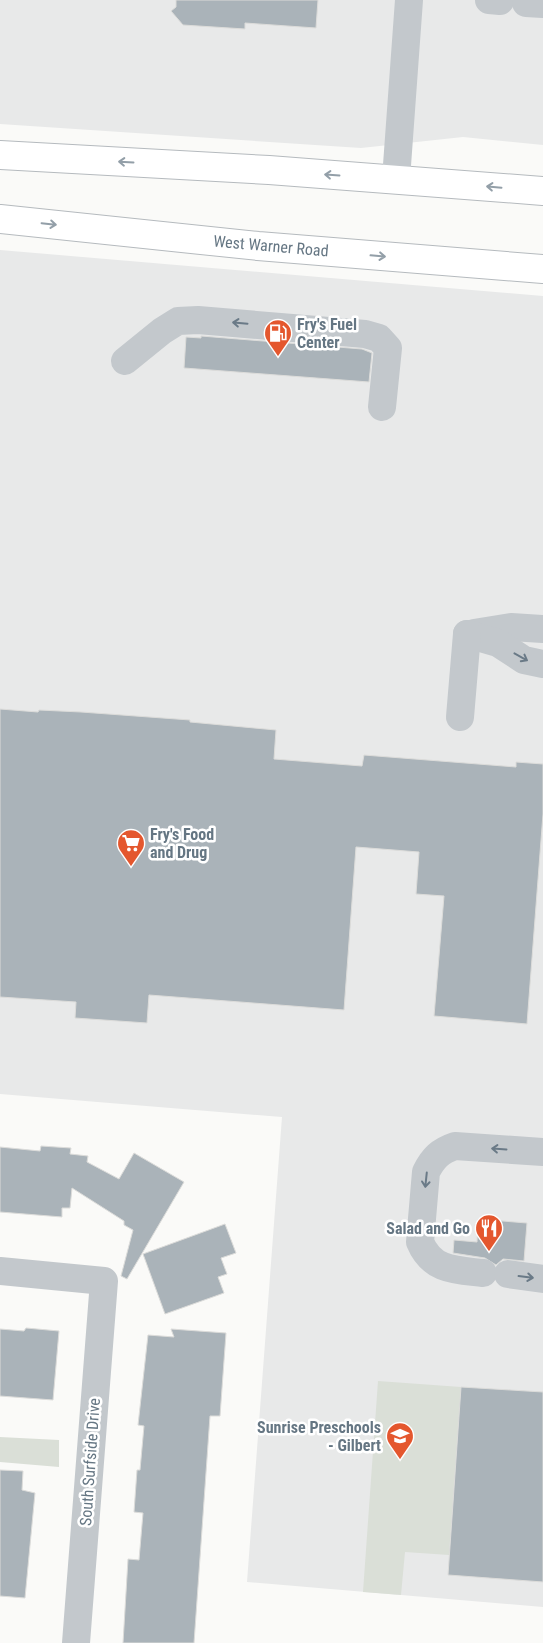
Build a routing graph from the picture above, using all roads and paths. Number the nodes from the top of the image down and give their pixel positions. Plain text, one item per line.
1 (409, 0) edge
2 (0, 155) edge
3 (396, 179) junction
4 (543, 191) edge
5 (0, 220) edge
6 (543, 269) edge
7 (125, 361) dead end
8 (382, 407) dead end
9 (543, 629) edge
10 (467, 634) junction
11 (543, 664) edge
12 (460, 717) dead end
13 (543, 1152) edge
14 (0, 1271) edge
15 (543, 1279) edge
16 (76, 1643) edge

1 - 3 street
3 -> 2 main road
4 -> 3 main road
5 -> 6 main road, West Warner Road
8 -> 7 street
9 - 10 street
10 -> 11 street
10 - 12 street
13 -> 15 street
14 - 16 street, South Surfside Drive

